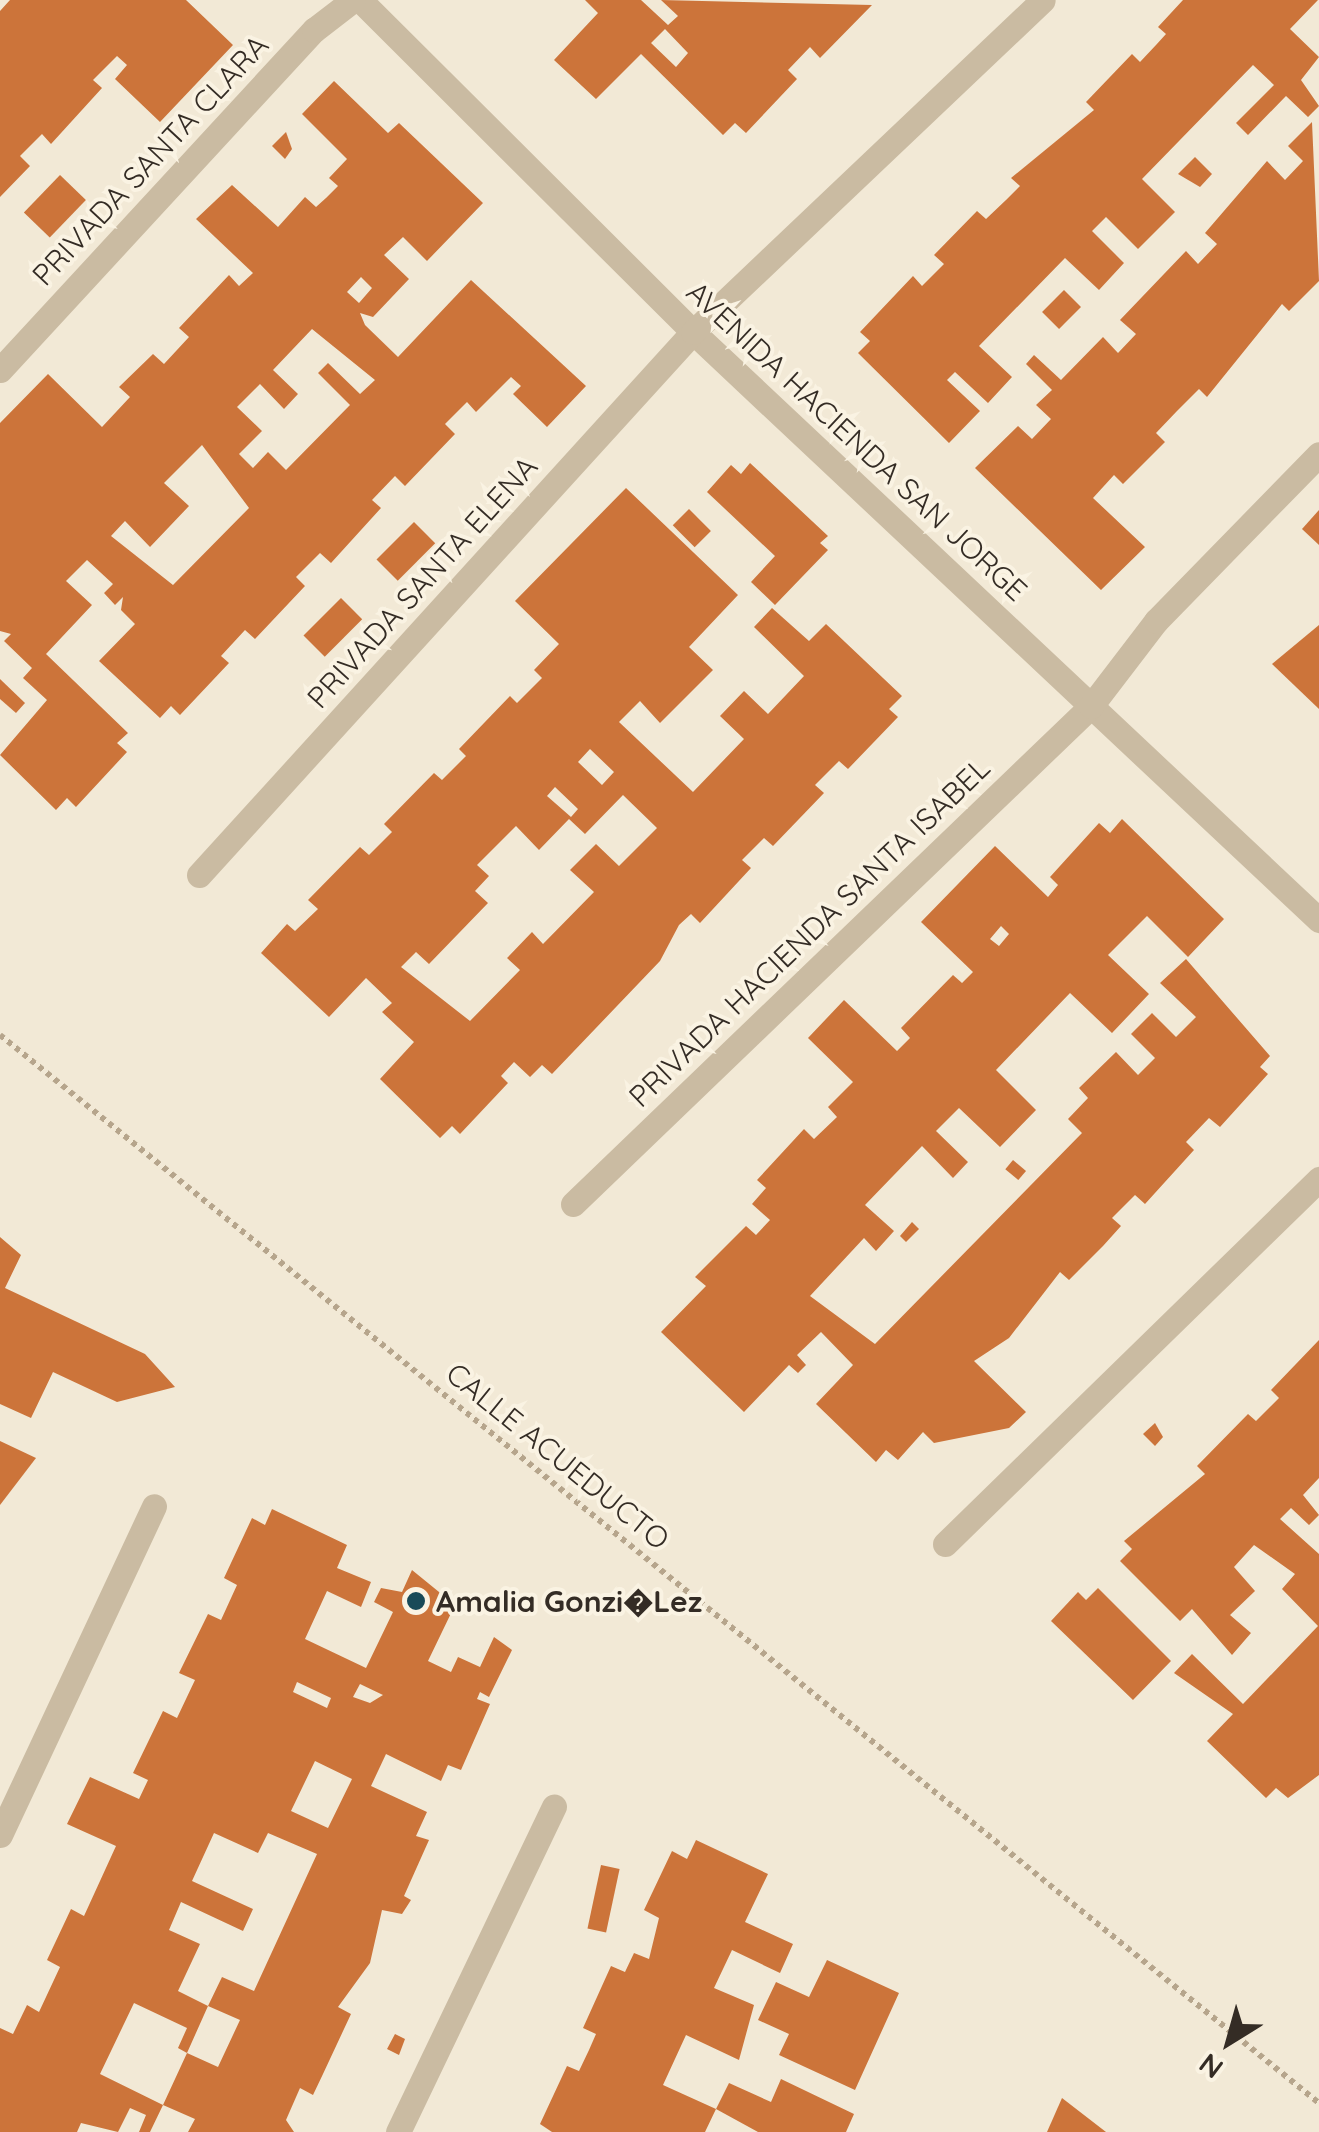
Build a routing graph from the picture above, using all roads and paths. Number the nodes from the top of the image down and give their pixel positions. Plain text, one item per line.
1 (357, 0) edge
2 (1043, 0) edge
3 (693, 332) junction
4 (0, 370) edge
5 (1319, 454) edge
6 (1091, 706) junction
7 (199, 875) dead end
8 (1319, 920) edge
9 (0, 1035) edge
10 (1319, 1179) edge
11 (572, 1204) dead end
12 (154, 1506) dead end
13 (944, 1544) dead end
14 (554, 1806) dead end
15 (0, 1834) edge
16 (1319, 2103) edge
17 (398, 2132) edge

1 - 3 street, AVENIDA HACIENDA SAN JORGE
1 - 4 street, PRIVADA SANTA CLARA
2 - 3 street, PRIVADA SANTA ELENA
3 - 6 street, AVENIDA HACIENDA SAN JORGE
3 - 7 street, PRIVADA SANTA ELENA
5 - 6 street, PRIVADA HACIENDA SANTA ISABEL
6 - 8 street, AVENIDA HACIENDA SAN JORGE
6 - 11 street, PRIVADA HACIENDA SANTA ISABEL
9 - 16 path, CALLE ACUEDUCTO
10 - 13 street
12 - 15 street
14 - 17 street

